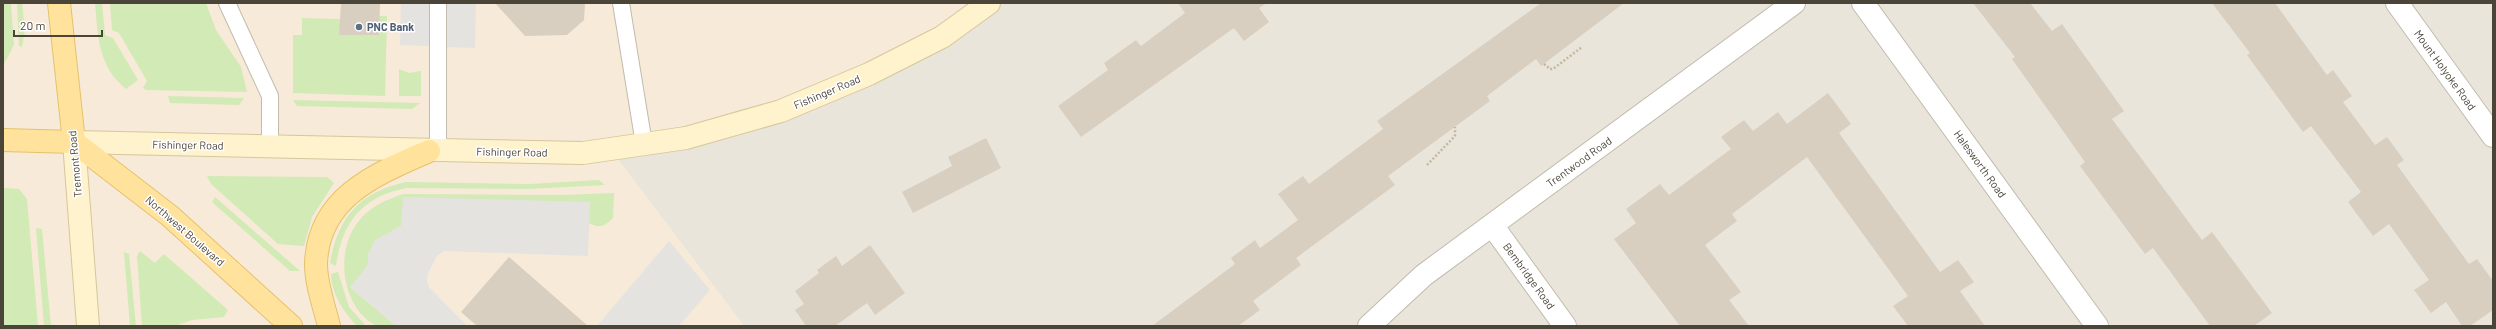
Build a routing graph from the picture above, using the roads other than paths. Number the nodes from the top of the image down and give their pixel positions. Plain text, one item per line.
1 (59, 3) edge
2 (227, 3) edge
3 (438, 3) edge
4 (621, 3) edge
5 (989, 3) edge
6 (1794, 3) edge
7 (1863, 3) edge
8 (2397, 3) edge
9 (2493, 136) edge
10 (3, 140) edge
11 (74, 142) junction
12 (644, 144) junction
13 (270, 147) junction
14 (433, 151) junction
15 (1492, 225) junction
16 (88, 326) edge
17 (291, 326) edge
18 (329, 326) edge
19 (1369, 326) edge
20 (1565, 326) edge
21 (2096, 326) edge

1 - 11 main road, Tremont Road
2 - 13 lane
3 - 14 lane
4 - 12 lane
5 - 12 main road, Fishinger Road
6 - 15 street, Trentwood Road
7 - 21 street, Halesworth Road
8 - 9 street, Mount Holyoke Road
10 - 11 main road, Fishinger Road
11 - 13 main road, Fishinger Road
11 - 16 main road, Tremont Road
11 - 17 main road, Northwest Boulevard
12 - 14 main road, Fishinger Road
13 - 14 main road, Fishinger Road
14 - 18 main road
15 - 19 street, Trentwood Road
15 - 20 street, Bembridge Road

